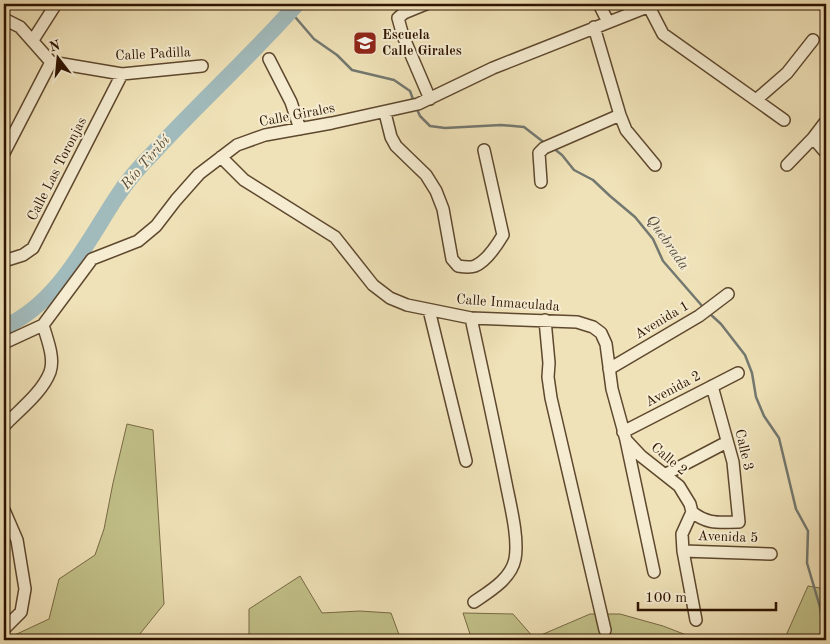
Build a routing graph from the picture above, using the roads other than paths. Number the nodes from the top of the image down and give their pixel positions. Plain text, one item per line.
1 (56, 4) edge
2 (426, 4) edge
3 (599, 4) edge
4 (652, 5) edge
5 (4, 19) edge
6 (608, 22) junction
7 (594, 27) junction
8 (33, 40) junction
9 (813, 40) dead end
10 (269, 59) dead end
11 (51, 62) junction
12 (202, 66) dead end
13 (122, 74) junction
14 (430, 99) junction
15 (756, 100) junction
16 (385, 113) junction
17 (620, 116) junction
18 (784, 120) dead end
19 (826, 121) edge
20 (300, 129) junction
21 (813, 138) junction
22 (484, 150) dead end
23 (826, 153) edge
24 (4, 154) edge
25 (221, 157) junction
26 (654, 165) dead end
27 (787, 165) dead end
28 (541, 182) dead end
29 (4, 261) edge
30 (728, 294) dead end
31 (429, 310) junction
32 (471, 318) junction
33 (545, 320) junction
34 (44, 325) junction
35 (4, 343) edge
36 (609, 369) junction
37 (738, 374) dead end
38 (712, 386) junction
39 (4, 426) edge
40 (624, 436) junction
41 (727, 442) junction
42 (466, 461) dead end
43 (666, 474) junction
44 (4, 510) edge
45 (692, 512) junction
46 (683, 550) junction
47 (771, 554) dead end
48 (654, 572) dead end
49 (474, 602) dead end
50 (696, 620) dead end
51 (4, 629) edge
52 (605, 630) dead end

1 - 8 street
2 - 14 street
3 - 6 street
4 - 6 street, Calle Girales
4 - 15 street
5 - 8 street
6 - 7 street, Calle Girales
7 - 14 street, Calle Girales
7 - 17 street
8 - 11 street
9 - 15 street
10 - 20 street
11 - 13 street, Calle Padilla
11 - 24 street
12 - 13 street, Calle Padilla
13 - 29 street, Calle Las Toronjas
14 - 16 street, Calle Girales
15 - 18 street
16 - 20 street, Calle Girales
16 - 22 street
17 - 26 street
17 - 28 street
19 - 21 street
20 - 25 street, Calle Girales
21 - 23 street
21 - 27 street
25 - 31 street, Calle Inmaculada
25 - 34 street, Calle Girales
30 - 36 street, Avenida 1
31 - 32 street, Calle Inmaculada
31 - 42 street
32 - 33 street, Calle Inmaculada
32 - 49 street
33 - 36 street, Calle Inmaculada
33 - 52 street
34 - 35 street, Calle Girales
34 - 39 street
36 - 40 street, Calle Inmaculada
37 - 38 street, Avenida 2
38 - 40 street, Avenida 2
38 - 41 street, Calle 3
40 - 43 street, Calle 2
40 - 48 street, Calle Inmaculada
41 - 43 street
41 - 45 street, Calle 3
43 - 45 street, Calle 2
44 - 51 street
45 - 46 street
46 - 47 street, Avenida 5
46 - 50 street

